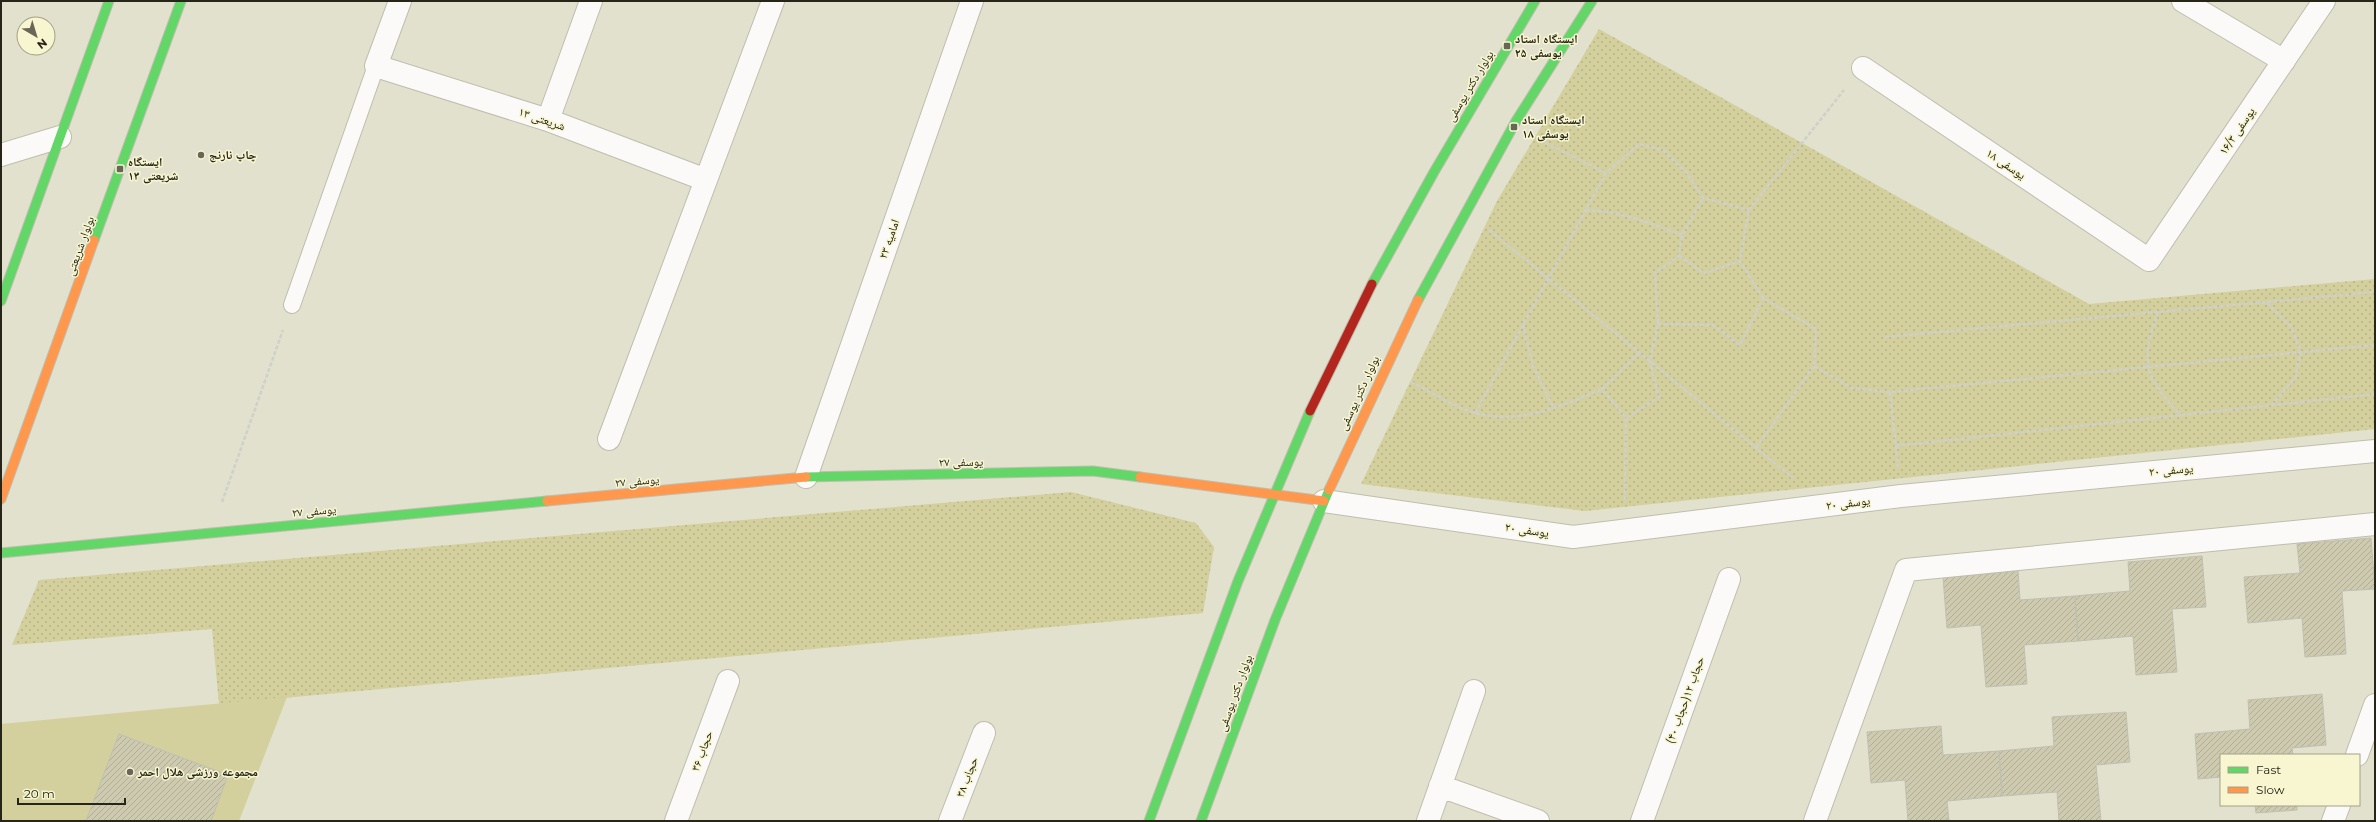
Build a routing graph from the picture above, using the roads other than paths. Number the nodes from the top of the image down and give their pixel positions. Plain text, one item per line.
1 (109, 1) edge
2 (181, 1) edge
3 (400, 1) edge
4 (591, 1) edge
5 (773, 1) edge
6 (972, 1) edge
7 (1535, 1) edge
8 (1592, 1) edge
9 (2183, 1) edge
10 (2324, 1) edge
11 (2284, 62) junction
12 (376, 66) junction
13 (1863, 68) road end
14 (548, 120) junction
15 (60, 137) junction
16 (1, 155) edge
17 (706, 180) junction
18 (2149, 260) joint
19 (1, 301) edge
20 (292, 305) road end
21 (609, 439) dead end
22 (2375, 451) edge
23 (806, 477) junction
24 (1275, 495) junction
25 (1, 499) edge
26 (1324, 502) junction
27 (2375, 524) edge
28 (1, 553) edge
29 (1729, 579) dead end
30 (728, 681) dead end
31 (1474, 691) dead end
32 (2375, 705) edge
33 (984, 733) dead end
34 (2357, 754) edge
35 (1440, 786) junction
36 (2339, 806) edge
37 (676, 821) edge
38 (950, 821) edge
39 (1149, 821) edge
40 (1200, 821) edge
41 (1428, 821) edge
42 (1538, 821) edge
43 (1642, 821) edge
44 (1815, 821) edge
45 (2333, 821) edge

1 - 15 street
2 - 25 street, بولوار شریعتی
3 - 12 street
4 - 14 street
5 - 17 street
6 - 23 street, امامیه ۲۳
7 - 24 street, بولوار دکتر یوسفی
8 - 26 street, بولوار دکتر یوسفی
9 - 11 street
10 - 11 street, یوسفی ۱۶/۳
11 - 18 street, یوسفی ۱۶/۳
12 - 14 street, شریعتی ۱۳
12 - 20 lane
13 - 18 street, یوسفی ۱۸
14 - 17 street, شریعتی ۱۳
15 - 16 street
15 - 19 street
17 - 21 street
22 - 26 street, یوسفی ۲۰
23 - 24 street, یوسفی ۲۷
23 - 28 street, یوسفی ۲۷
24 - 26 street, یوسفی ۲۷
24 - 39 street, بولوار دکتر یوسفی
26 - 40 street, بولوار دکتر یوسفی
27 - 44 street
29 - 43 street, حجاب ۱۲(حجاب ۴۰)
30 - 37 street, حجاب ۳۶
31 - 35 street
32 - 34 street
33 - 38 street, حجاب ۳۸
35 - 41 street
35 - 42 street
36 - 45 street

